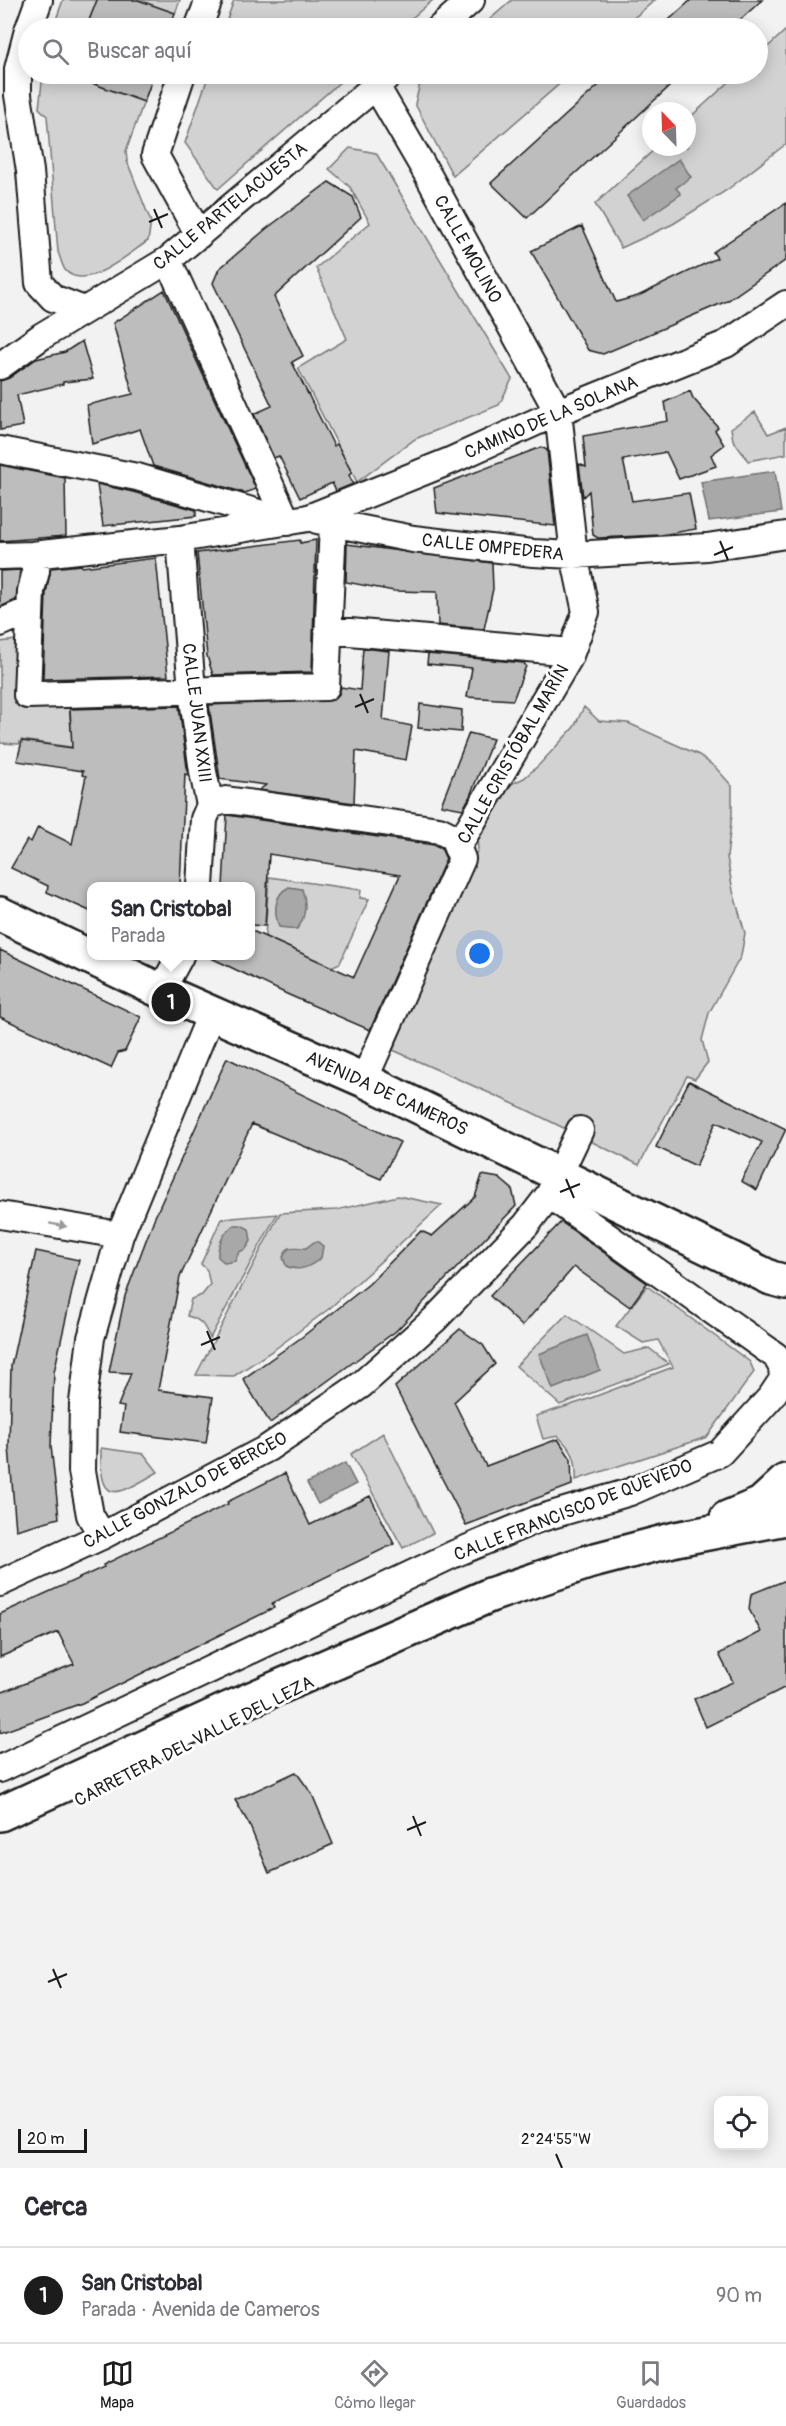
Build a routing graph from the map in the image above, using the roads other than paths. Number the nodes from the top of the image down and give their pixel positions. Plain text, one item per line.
1 (39, 0) edge
2 (208, 0) edge
3 (471, 0) edge
4 (33, 18) edge
5 (202, 18) edge
6 (451, 18) edge
7 (18, 84) edge
8 (179, 84) edge
9 (378, 84) edge
10 (385, 84) edge
11 (199, 235) junction
12 (168, 260) junction
13 (786, 304) edge
14 (84, 310) junction
15 (0, 366) edge
16 (558, 412) junction
17 (0, 450) edge
18 (309, 521) junction
19 (786, 535) edge
20 (180, 539) junction
21 (32, 555) junction
22 (574, 555) junction
23 (0, 556) edge
24 (30, 610) junction
25 (0, 623) edge
26 (328, 630) junction
27 (571, 652) junction
28 (192, 691) junction
29 (210, 805) junction
30 (457, 848) junction
31 (200, 882) edge
32 (0, 914) edge
33 (87, 956) edge
34 (96, 960) edge
35 (178, 960) edge
36 (161, 991) junction
37 (211, 1014) junction
38 (364, 1080) junction
39 (580, 1130) dead end
40 (554, 1185) junction
41 (0, 1215) edge
42 (120, 1235) junction
43 (781, 1284) edge
44 (786, 1481) edge
45 (786, 1518) edge
46 (102, 1536) junction
47 (676, 1539) junction
48 (0, 1583) edge
49 (386, 1641) junction
50 (224, 1711) junction
51 (0, 1769) edge
52 (0, 1799) edge
53 (0, 1814) edge
54 (0, 1838) edge

1 - 4 street
2 - 5 street
3 - 6 street
7 - 14 street
8 - 11 street
9 - 11 street, CALLE PARTELACUESTA
10 - 16 street, CALLE MOLINO
11 - 12 street, CALLE PARTELACUESTA
12 - 14 street, CALLE PARTELACUESTA
12 - 18 street
13 - 16 street, CAMINO DE LA SOLANA
14 - 15 street, CALLE PARTELACUESTA
16 - 18 street, CAMINO DE LA SOLANA
16 - 22 street, CALLE CRISTÓBAL MARÍN
17 - 18 street
18 - 20 street
18 - 22 street, CALLE OMPEDERA
18 - 26 street
19 - 22 street, CALLE OMPEDERA
20 - 21 street
20 - 28 street, CALLE JUAN XXIII
21 - 23 street
21 - 24 street
22 - 27 street, CALLE CRISTÓBAL MARÍN
24 - 25 street
24 - 28 street
26 - 27 street
26 - 28 street
27 - 30 street, CALLE CRISTÓBAL MARÍN
28 - 29 street, CALLE JUAN XXIII
29 - 30 street
29 - 31 street, CALLE JUAN XXIII
30 - 38 street, CALLE CRISTÓBAL MARÍN
32 - 33 main road, AVENIDA DE CAMEROS
34 - 36 main road, AVENIDA DE CAMEROS
35 - 36 street
36 - 37 main road, AVENIDA DE CAMEROS
37 - 38 main road, AVENIDA DE CAMEROS
37 - 42 street
38 - 40 main road, AVENIDA DE CAMEROS
39 - 40 street, CALLE GONZALO DE BERCEO
40 - 43 main road, AVENIDA DE CAMEROS
40 - 46 street, CALLE GONZALO DE BERCEO
40 - 51 street, CALLE FRANCISCO DE QUEVEDO
41 -> 42 street
42 - 46 street
44 - 47 main road, CARRETERA DEL VALLE DEL LEZA
45 - 47 main road, CARRETERA DEL VALLE DEL LEZA
46 - 48 street, CALLE GONZALO DE BERCEO
47 - 49 main road, CARRETERA DEL VALLE DEL LEZA
49 - 50 main road, CARRETERA DEL VALLE DEL LEZA
49 - 54 main road, CARRETERA DEL VALLE DEL LEZA
50 - 52 main road
50 - 53 main road, CARRETERA DEL VALLE DEL LEZA

